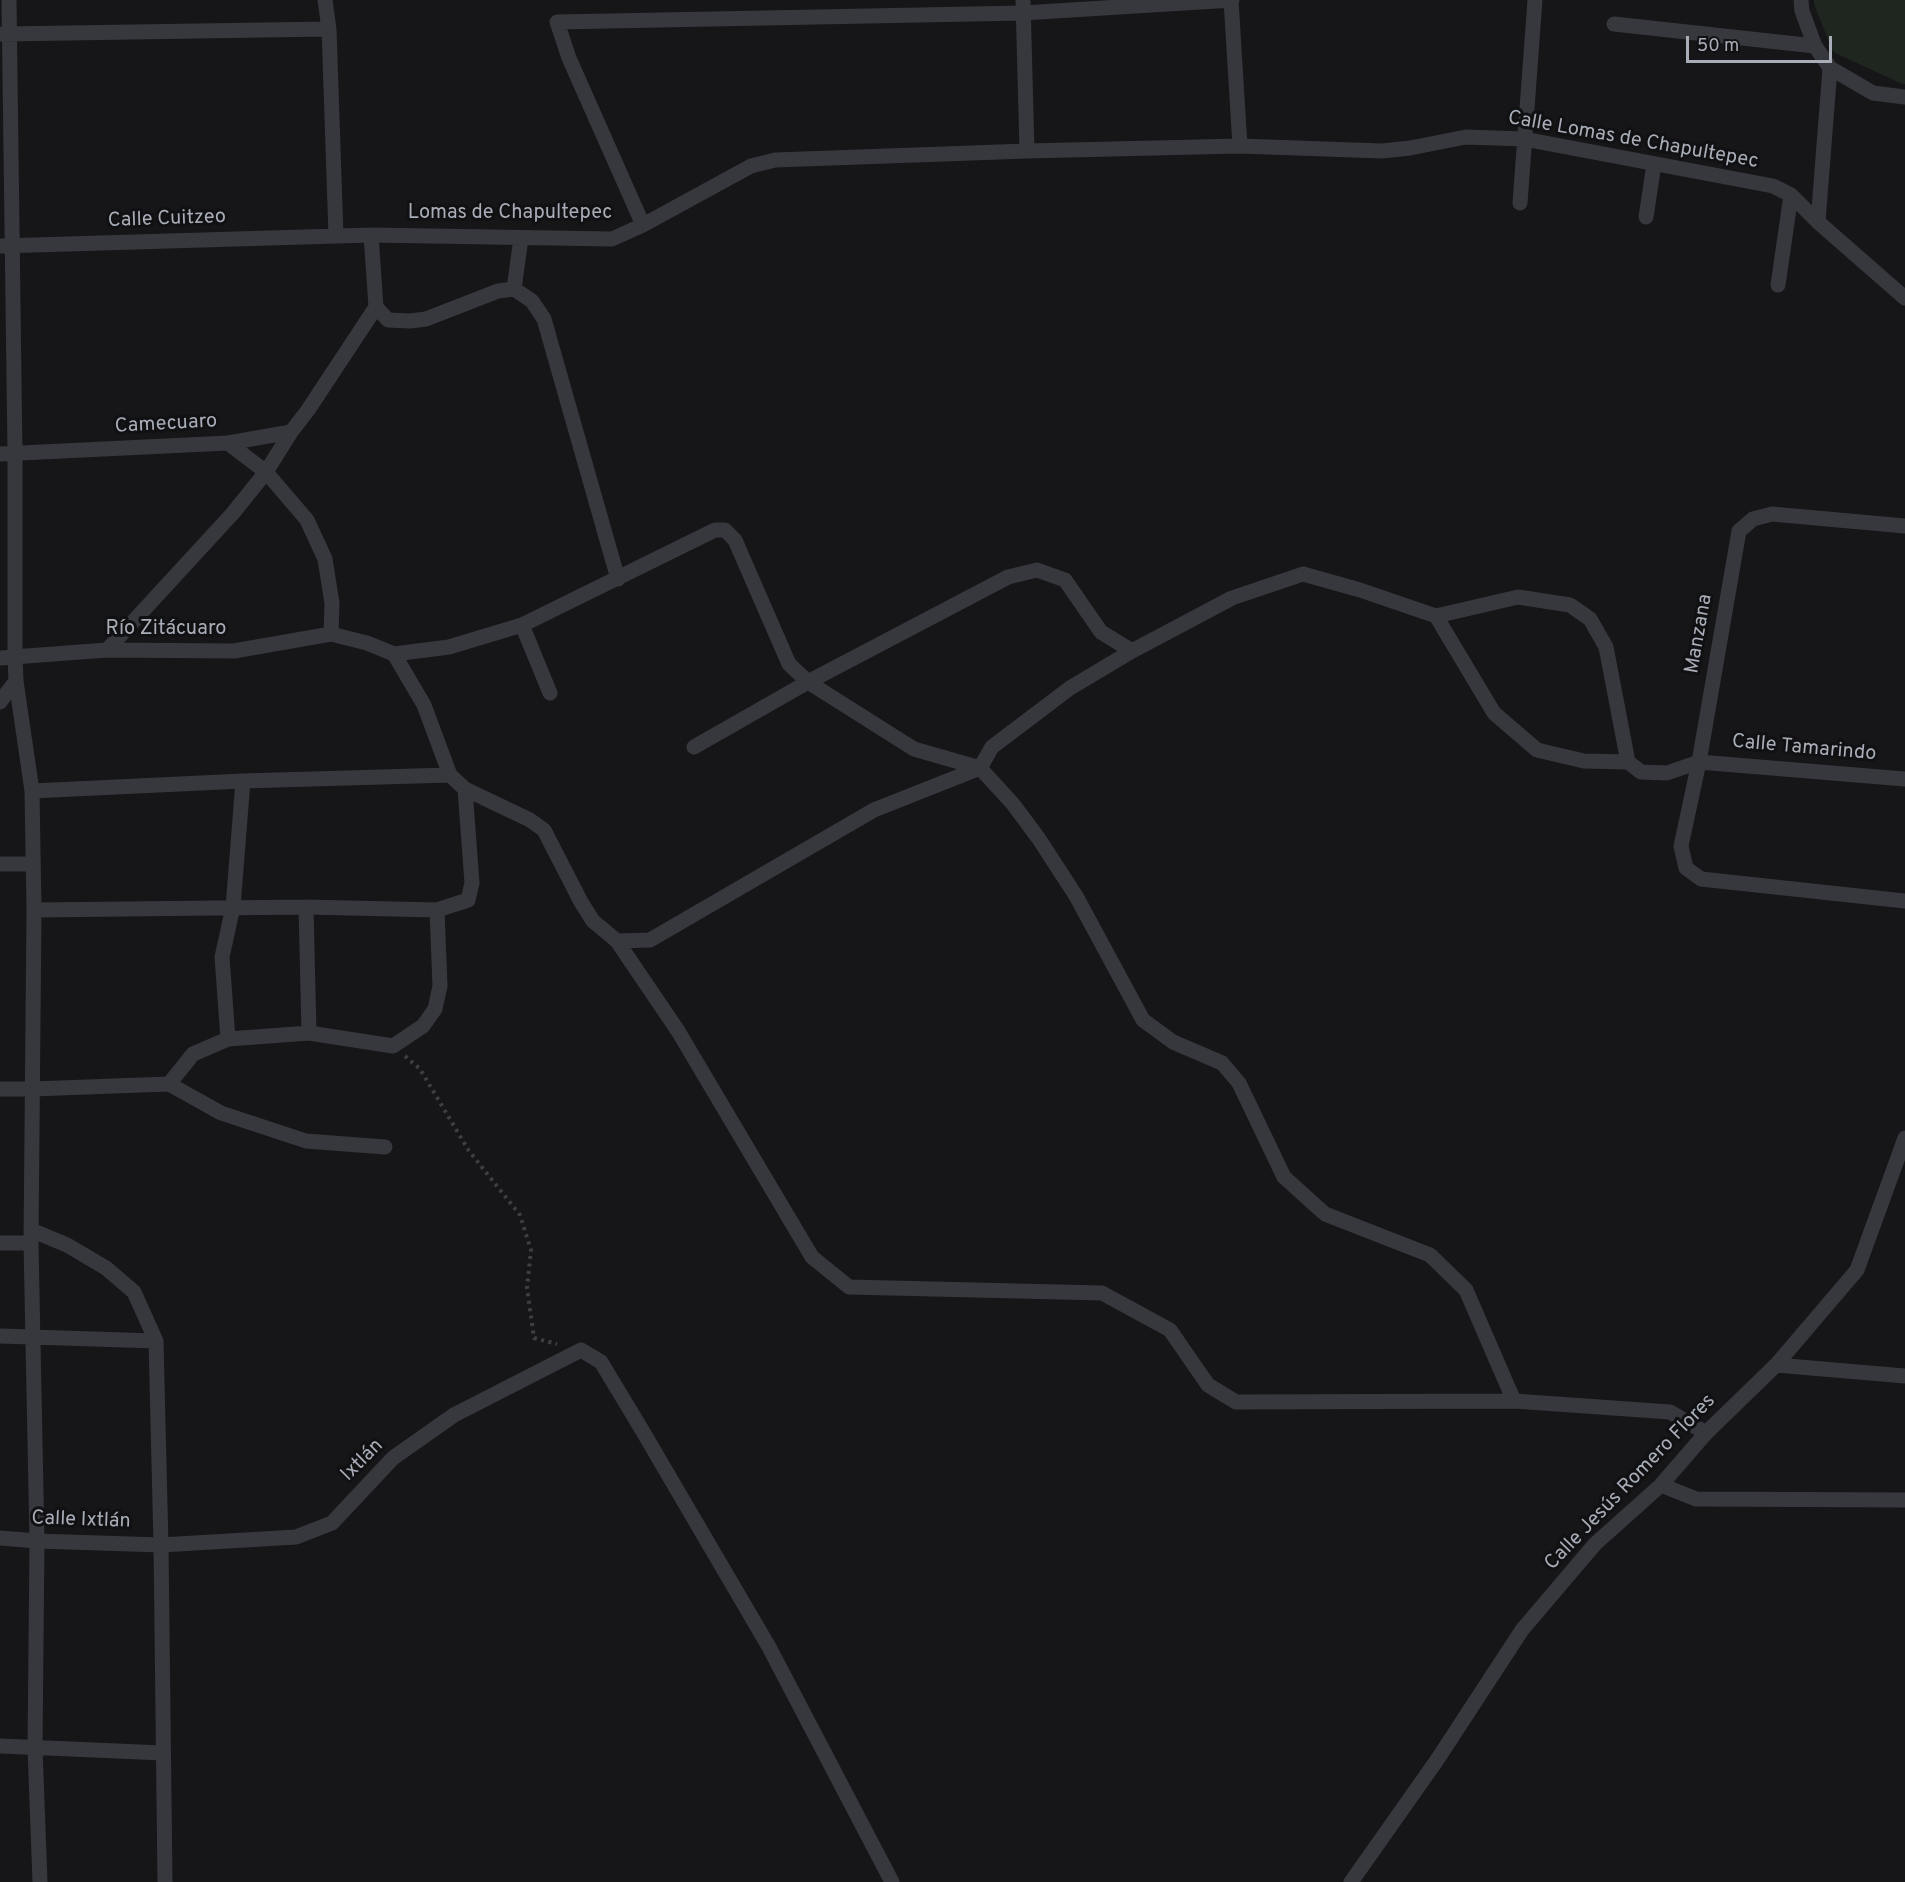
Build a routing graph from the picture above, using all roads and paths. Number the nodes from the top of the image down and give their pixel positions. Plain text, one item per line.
1 (9, 0) edge
2 (325, 0) edge
3 (1232, 0) edge
4 (1535, 0) edge
5 (1801, 0) edge
6 (1023, 7) edge
7 (1614, 24) dead end
8 (329, 29) junction
9 (5, 34) edge
10 (1815, 46) junction
11 (1830, 68) junction
12 (1905, 97) edge
13 (1524, 139) junction
14 (1239, 146) junction
15 (1027, 151) junction
16 (1654, 164) junction
17 (1791, 195) junction
18 (1521, 203) dead end
19 (1646, 217) dead end
20 (1818, 222) junction
21 (643, 225) junction
22 (370, 235) junction
23 (336, 236) junction
24 (521, 238) junction
25 (6, 246) edge
26 (1778, 285) dead end
27 (514, 289) junction
28 (1905, 298) edge
29 (376, 307) junction
30 (291, 432) junction
31 (228, 443) junction
32 (8, 454) edge
33 (266, 472) junction
34 (1905, 526) edge
35 (618, 579) junction
36 (1436, 616) junction
37 (522, 625) junction
38 (331, 634) junction
39 (107, 650) junction
40 (1132, 651) junction
41 (394, 654) junction
42 (7, 657) edge
43 (16, 681) junction
44 (808, 682) junction
45 (550, 693) dead end
46 (0, 702) edge
47 (694, 747) dead end
48 (1628, 762) junction
49 (1699, 762) junction
50 (980, 768) junction
51 (450, 775) junction
52 (1905, 779) edge
53 (243, 781) junction
54 (465, 789) junction
55 (32, 791) junction
56 (0, 864) edge
57 (33, 864) junction
58 (1905, 901) edge
59 (233, 907) junction
60 (306, 907) junction
61 (34, 910) junction
62 (437, 910) junction
63 (617, 941) junction
64 (309, 1034) junction
65 (228, 1038) junction
66 (393, 1046) junction
67 (169, 1084) junction
68 (0, 1089) edge
69 (32, 1089) junction
70 (1905, 1138) edge
71 (385, 1148) dead end
72 (31, 1237) junction
73 (0, 1243) edge
74 (0, 1336) edge
75 (33, 1337) junction
76 (156, 1341) junction
77 (581, 1350) junction
78 (1776, 1365) junction
79 (1905, 1376) edge
80 (1514, 1401) junction
81 (1706, 1433) junction
82 (1661, 1485) junction
83 (1905, 1500) edge
84 (0, 1538) edge
85 (37, 1541) junction
86 (161, 1545) junction
87 (0, 1746) edge
88 (35, 1748) junction
89 (163, 1753) junction
90 (40, 1882) edge
91 (165, 1882) edge
92 (892, 1882) edge
93 (1351, 1882) edge

1 - 9 street
2 - 8 street
3 - 6 street
3 - 14 street
4 - 13 street
5 - 10 street
6 - 15 street
6 - 21 street
7 - 10 street
8 - 9 street
8 - 23 street
9 - 25 street
10 - 11 street
11 - 12 street
11 - 20 street
13 - 14 street, Calle Lomas de Chapultepec
13 - 16 street, Calle Lomas de Chapultepec
13 - 18 street
14 - 15 street, Calle Lomas de Chapultepec
15 - 21 street, Lomas de Chapultepec
16 - 17 street, Calle Lomas de Chapultepec
16 - 19 street
17 - 20 street, Calle Lomas de Chapultepec
17 - 26 street
20 - 28 street, Calle Lomas de Chapultepec
21 - 24 street, Lomas de Chapultepec
22 - 23 street, Lomas de Chapultepec
22 - 24 street, Lomas de Chapultepec
22 - 29 street
23 - 25 street, Calle Cuitzeo
24 - 27 street
25 - 32 street
27 - 29 street
27 - 35 street
29 - 30 street
30 - 31 street
30 - 33 street
31 - 32 street, Camecuaro
31 - 33 street, Camecuaro
32 - 42 street
33 - 38 street, Camecuaro
33 - 39 street
34 - 49 street, Manzana
35 - 37 street
35 - 44 street
36 - 40 street
36 - 48 street
36 - 48 street
37 - 41 street
37 - 45 street
38 - 39 street, Río Zitácuaro
38 - 41 street
39 - 42 street, Río Zitácuaro
40 - 44 street
40 - 50 street
41 - 51 street
42 - 43 street
43 - 46 street
43 - 55 street
44 - 47 street
44 - 50 street
48 - 49 street
49 - 52 street, Calle Tamarindo
49 - 58 street, Manzana
50 - 63 street
50 - 80 street
51 - 53 street
51 - 54 street
53 - 55 street
53 - 59 street
54 - 62 street
54 - 63 street
55 - 57 street
56 - 57 street
57 - 61 street
59 - 60 street
59 - 61 street
59 - 65 street
60 - 62 street
60 - 64 street
61 - 69 street
62 - 66 street
63 - 80 street
64 - 65 street
64 - 66 street
65 - 67 street
66 - 77 path
67 - 69 street
67 - 71 street
68 - 69 street
69 - 72 street
70 - 78 street, Calle Jesús Romero Flores
72 - 73 street
72 - 75 street
72 - 76 street
74 - 75 street
75 - 76 street
75 - 85 street
76 - 86 street
77 - 86 street, Ixtlán
77 - 92 street
78 - 79 street
78 - 81 street, Calle Jesús Romero Flores
80 - 81 street
81 - 82 street, Calle Jesús Romero Flores
82 - 83 street
82 - 93 street, Calle Jesús Romero Flores
84 - 85 street, Calle Ixtlán
85 - 86 street, Calle Ixtlán
85 - 88 street
86 - 89 street
87 - 88 street
88 - 89 street
88 - 90 street
89 - 91 street

